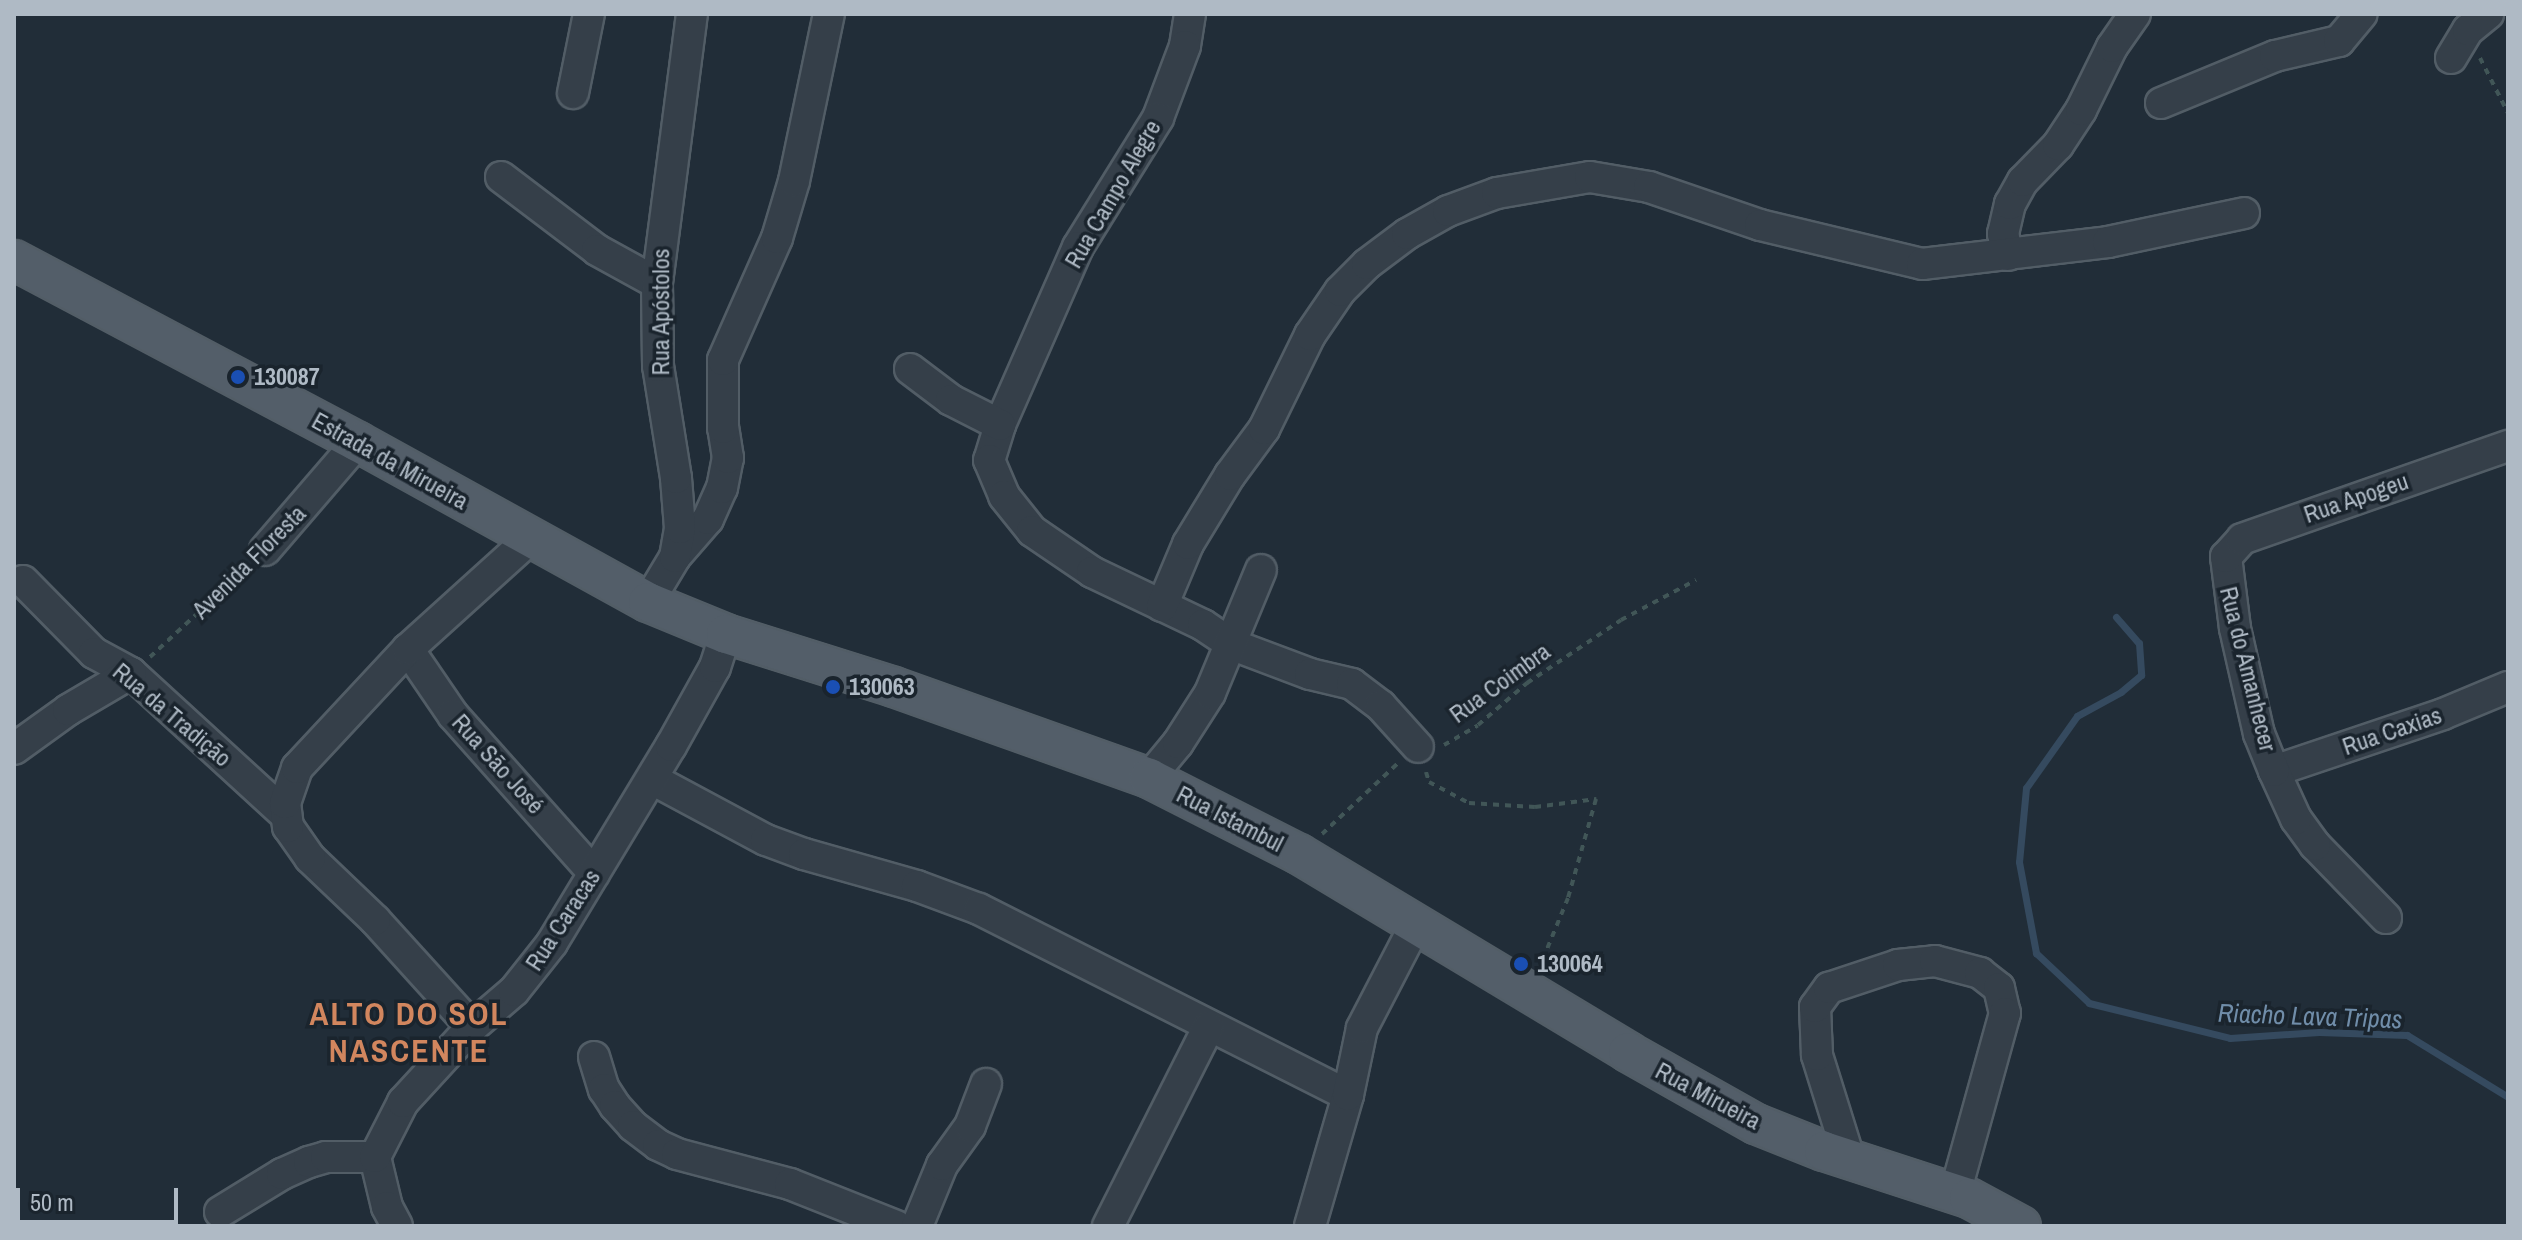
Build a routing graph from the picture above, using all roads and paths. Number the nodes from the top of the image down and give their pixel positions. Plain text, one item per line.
1 (589, 14) edge
2 (692, 14) edge
3 (829, 14) edge
4 (1190, 14) edge
5 (2135, 14) edge
6 (2362, 14) edge
7 (2470, 19) edge
8 (2451, 58) dead end
9 (573, 93) dead end
10 (2161, 103) dead end
11 (2508, 113) edge
12 (501, 177) dead end
13 (2244, 213) dead end
14 (2008, 255) junction
15 (14, 260) edge
16 (657, 283) junction
17 (910, 369) dead end
18 (1000, 425) junction
19 (358, 442) junction
20 (2508, 446) edge
21 (531, 538) junction
22 (265, 550) joint
23 (675, 557) junction
24 (1261, 570) dead end
25 (2225, 572) joint
26 (1696, 580) dead end
27 (23, 581) dead end
28 (648, 602) junction
29 (1162, 606) junction
30 (726, 634) junction
31 (1233, 645) junction
32 (408, 649) junction
33 (131, 673) junction
34 (2508, 687) edge
35 (1418, 747) junction
36 (14, 749) edge
37 (2274, 771) junction
38 (1149, 778) junction
39 (652, 779) junction
40 (286, 815) junction
41 (1299, 854) junction
42 (594, 873) junction
43 (2386, 918) dead end
44 (1417, 922) junction
45 (1530, 991) junction
46 (472, 1027) junction
47 (1208, 1028) junction
48 (594, 1057) dead end
49 (986, 1084) dead end
50 (1348, 1095) junction
51 (375, 1157) junction
52 (1849, 1158) junction
53 (1955, 1193) junction
54 (220, 1212) dead end
55 (397, 1226) edge
56 (896, 1226) edge
57 (917, 1226) edge
58 (1108, 1226) edge
59 (1310, 1226) edge
60 (2021, 1226) edge

1 - 9 street
2 - 16 street, Rua Apóstolos
3 - 23 street
4 - 18 street, Rua Campo Alegre
5 - 14 street
6 - 10 street
7 - 8 street
7 - 11 path
12 - 16 street
13 - 14 street
14 - 29 street
15 - 19 main road, Estrada da Mirueira
16 - 23 street, Rua Apóstolos
17 - 18 street
18 - 29 street, Rua Campo Alegre
19 - 21 main road, Estrada da Mirueira
19 - 22 street, Avenida Floresta
20 - 25 street, Rua Apogeu
21 - 28 main road, Estrada da Mirueira
21 - 32 street
22 - 33 path, Avenida Floresta
23 - 28 street, Rua Apóstolos
24 - 31 street
25 - 37 street, Rua do Amanhecer
26 - 35 path, Rua Coimbra
27 - 33 street, Rua da Tradição
28 - 30 main road, Estrada da Mirueira
29 - 31 street
30 - 38 main road, Rua Istambul
30 - 39 street, Rua Caracas
31 - 35 street
31 - 38 street
32 - 40 street
32 - 42 street, Rua São José
33 - 36 street
33 - 40 street, Rua da Tradição
34 - 37 street, Rua Caxias
35 - 41 path, Rua Coimbra
35 - 45 path
37 - 43 street, Rua do Amanhecer
38 - 41 main road, Rua Istambul
39 - 42 street, Rua Caracas
39 - 47 street
40 - 46 street, Rua da Tradição
41 - 44 main road, Rua Istambul
42 - 46 street, Rua Caracas
44 - 45 main road, Rua Mirueira
44 - 50 street
45 - 52 main road, Rua Mirueira
46 - 51 street, Rua Caracas
47 - 50 street
47 - 58 street
48 - 56 street
49 - 57 street
50 - 59 street
51 - 54 street
51 - 55 street
52 - 53 main road, Rua Mirueira
52 - 53 street
53 - 60 main road, Rua Mirueira

